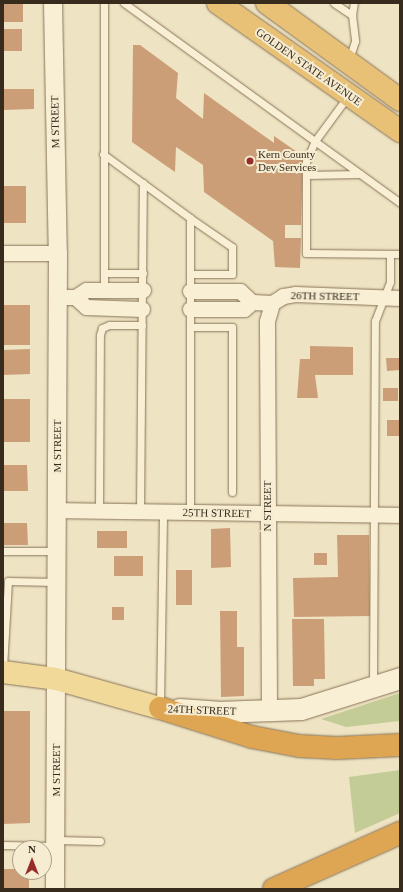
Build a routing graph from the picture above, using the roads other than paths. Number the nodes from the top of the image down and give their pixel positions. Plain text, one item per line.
1 (53, 3) edge
2 (104, 3) edge
3 (124, 3) edge
4 (218, 3) edge
5 (267, 3) edge
6 (334, 3) edge
7 (354, 3) edge
8 (352, 16) junction
9 (278, 45) junction
10 (348, 62) junction
11 (348, 95) junction
12 (400, 100) edge
13 (400, 117) edge
14 (400, 131) edge
15 (315, 141) junction
16 (103, 154) junction
17 (360, 174) junction
18 (306, 175) junction
19 (144, 183) junction
20 (400, 203) edge
21 (190, 218) junction
22 (3, 253) edge
23 (58, 253) junction
24 (390, 254) junction
25 (400, 254) edge
26 (104, 272) junction
27 (143, 273) junction
28 (190, 274) junction
29 (104, 290) junction
30 (143, 290) junction
31 (190, 291) junction
32 (67, 297) junction
33 (382, 297) junction
34 (400, 298) edge
35 (252, 302) junction
36 (272, 303) junction
37 (142, 308) junction
38 (190, 309) junction
39 (142, 325) junction
40 (190, 327) junction
41 (232, 492) dead end
42 (57, 510) junction
43 (99, 511) junction
44 (140, 512) junction
45 (163, 512) junction
46 (190, 513) junction
47 (267, 514) junction
48 (374, 515) junction
49 (400, 515) edge
50 (3, 551) edge
51 (57, 551) junction
52 (57, 582) junction
53 (3, 668) edge
54 (3, 672) edge
55 (400, 678) edge
56 (56, 679) junction
57 (373, 687) junction
58 (160, 708) junction
59 (269, 710) junction
60 (400, 745) edge
61 (400, 833) edge
62 (100, 841) dead end
63 (56, 844) junction
64 (3, 845) edge
65 (55, 889) edge
66 (274, 889) edge

1 - 23 street, M STREET
2 - 16 lane
3 - 15 lane
4 - 9 highway, GOLDEN STATE AVENUE
5 - 10 highway
6 - 8 lane
7 - 8 lane
8 - 10 lane
9 - 11 highway, GOLDEN STATE AVENUE
9 - 13 highway
10 - 12 highway
11 - 14 highway, GOLDEN STATE AVENUE
11 - 15 lane
15 - 17 lane
15 - 18 lane
16 - 19 lane
16 - 26 lane
17 - 18 lane
17 - 20 lane
18 - 24 lane
19 - 21 lane
19 - 27 lane
21 - 28 lane
21 - 28 lane
22 - 23 street
23 - 32 street, M STREET
24 - 25 lane
24 - 33 lane
26 - 27 lane
26 - 29 lane
27 - 30 lane
28 - 31 lane
29 - 30 street
29 - 32 street
30 - 37 lane
31 - 35 street
31 - 38 lane
32 - 37 street
32 - 42 street, M STREET
33 - 34 street, 26TH STREET
33 - 36 street, 26TH STREET
33 - 48 lane
35 - 36 street, 26TH STREET
35 - 38 street, 26TH STREET
36 - 47 street, N STREET
37 - 39 lane
38 - 40 lane
39 - 43 lane
39 - 44 lane
40 - 41 lane
40 - 46 lane
42 - 43 street, 25TH STREET
42 - 51 street, M STREET
43 - 44 street, 25TH STREET
44 - 45 street, 25TH STREET
45 - 46 street, 25TH STREET
45 - 58 lane
46 - 47 street, 25TH STREET
47 - 48 street, 25TH STREET
47 - 59 street, N STREET
48 - 49 street, 25TH STREET
48 - 57 lane
50 - 51 lane
51 - 52 street, M STREET
52 - 53 lane
52 - 56 street, M STREET
54 - 56 main road, 24TH STREET
55 - 57 main road, 24TH STREET
56 - 58 main road, 24TH STREET
56 - 63 street, M STREET
57 - 59 main road, 24TH STREET
58 - 59 main road, 24TH STREET
58 - 60 highway
61 - 66 highway
62 - 63 lane
63 - 64 lane
63 - 65 street, M STREET

